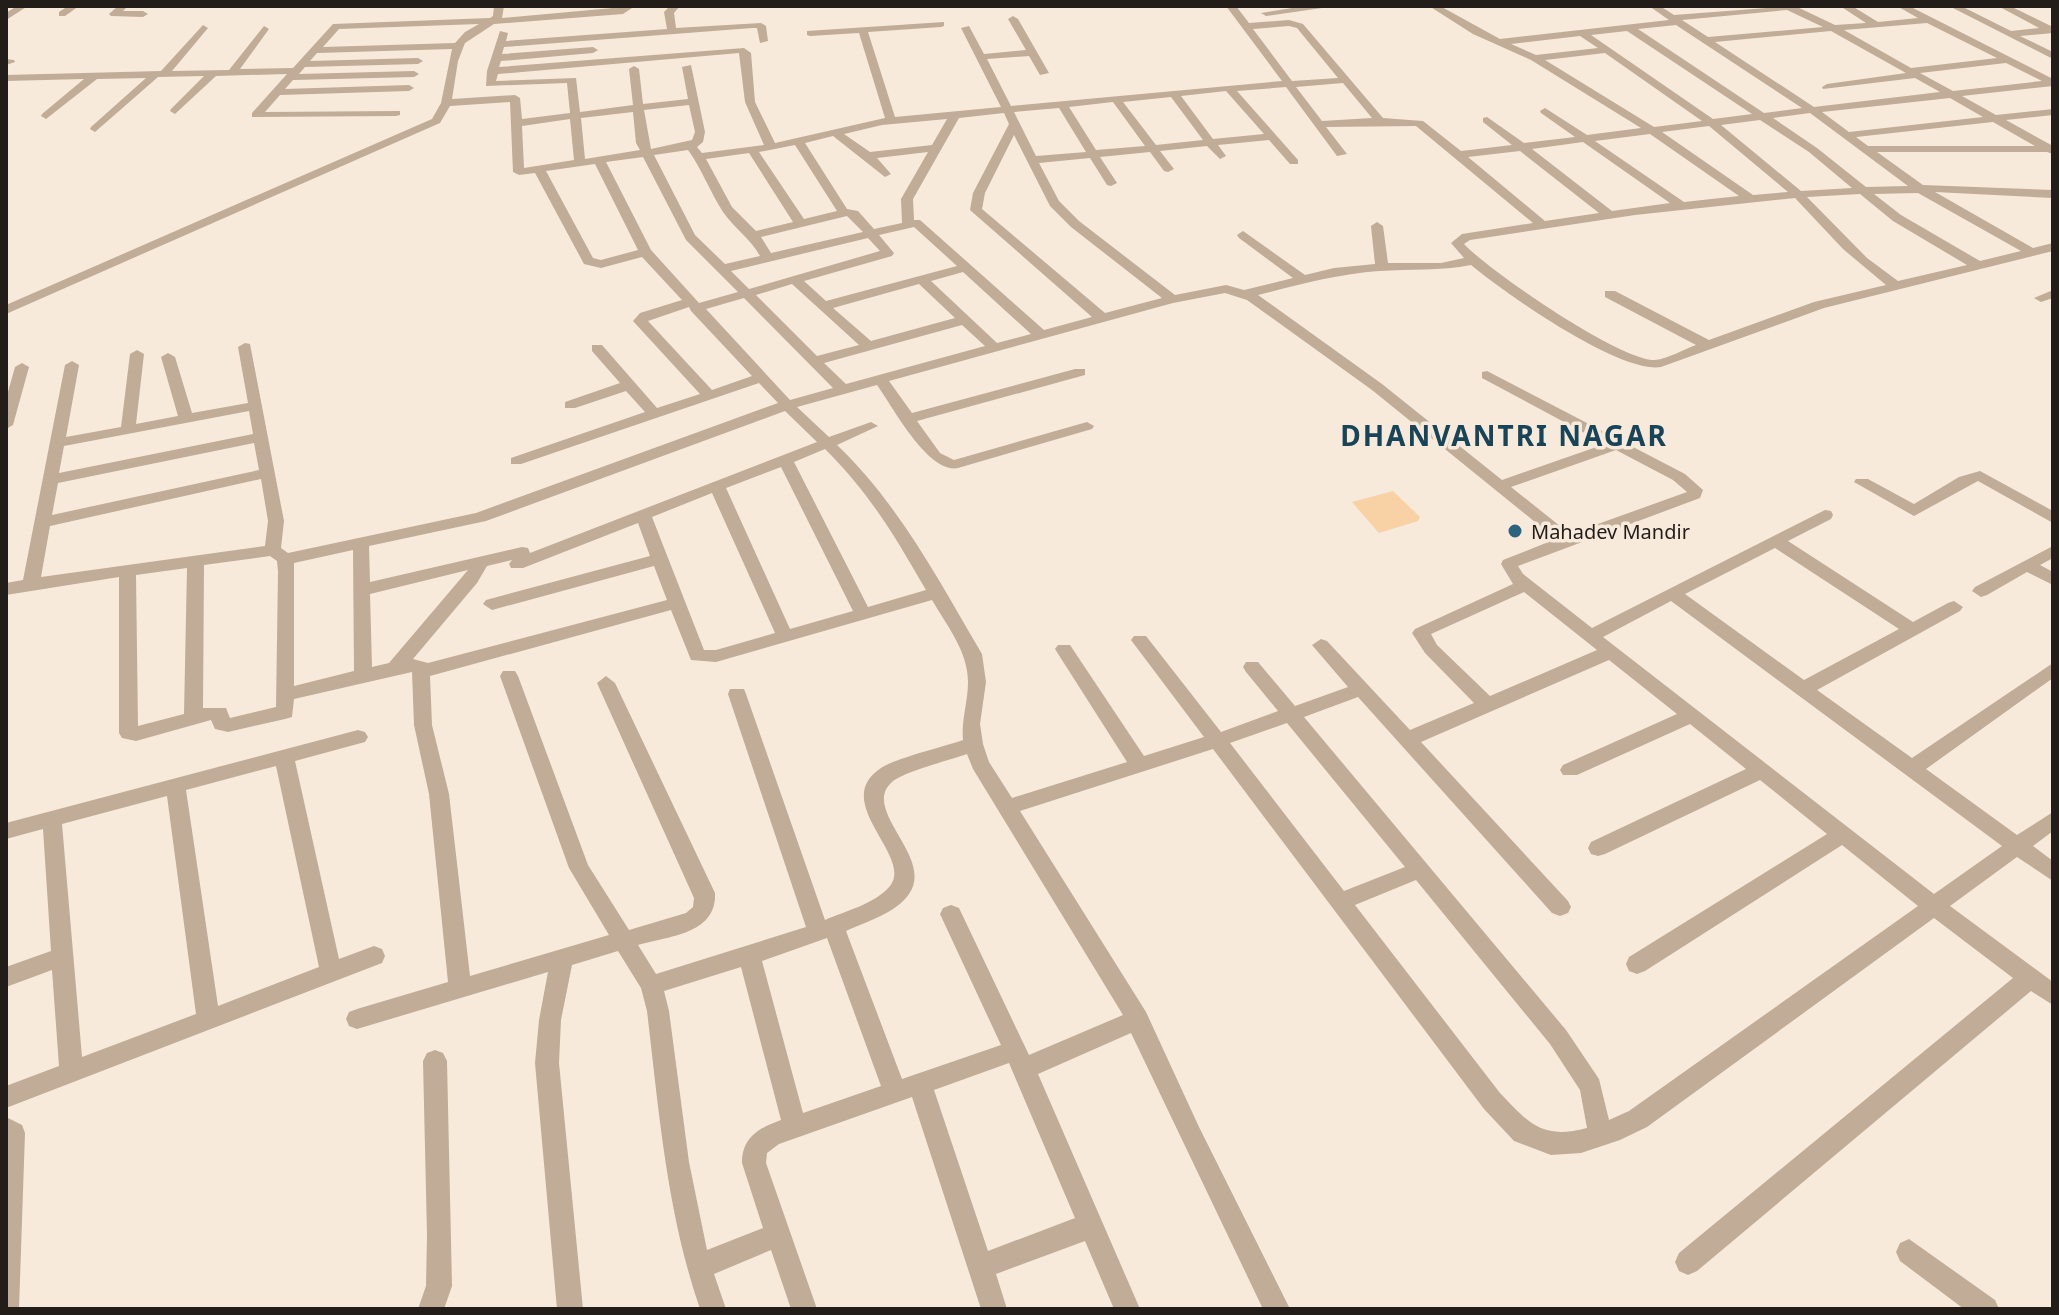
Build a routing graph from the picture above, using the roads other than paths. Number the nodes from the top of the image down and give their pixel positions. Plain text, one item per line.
1 (23, 6) edge
2 (74, 6) edge
3 (123, 6) edge
4 (541, 6) edge
5 (630, 6) edge
6 (675, 6) edge
7 (1231, 6) edge
8 (1321, 6) edge
9 (1331, 6) edge
10 (1434, 6) edge
11 (1654, 6) edge
12 (1845, 6) edge
13 (1902, 6) edge
14 (1954, 6) edge
15 (2003, 6) edge
16 (1279, 9) edge
17 (593, 13) junction
18 (62, 14) dead end
19 (143, 14) dead end
20 (495, 15) edge
21 (1240, 16) junction
22 (6, 17) edge
23 (1013, 19) dead end
24 (1675, 20) junction
25 (1926, 20) junction
26 (624, 22) dead end
27 (941, 24) dead end
28 (1875, 24) junction
29 (593, 25) junction
30 (1248, 26) junction
31 (1628, 27) junction
32 (203, 28) dead end
33 (966, 28) dead end
34 (1834, 28) junction
35 (264, 29) dead end
36 (863, 30) junction
37 (672, 31) junction
38 (2051, 31) edge
39 (503, 32) junction
40 (717, 33) junction
41 (810, 33) dead end
42 (1582, 33) junction
43 (471, 34) junction
44 (2008, 34) junction
45 (592, 37) junction
46 (325, 38) junction
47 (1965, 38) junction
48 (1706, 40) junction
49 (763, 41) dead end
50 (1498, 42) junction
51 (499, 44) junction
52 (458, 46) junction
53 (639, 46) dead end
54 (608, 49) dead end
55 (314, 50) junction
56 (592, 50) junction
57 (1609, 50) junction
58 (719, 51) junction
59 (1031, 53) junction
60 (2053, 56) edge
61 (980, 57) junction
62 (496, 58) junction
63 (1535, 58) junction
64 (2008, 60) junction
65 (418, 61) dead end
66 (591, 63) junction
67 (687, 67) dead end
68 (634, 69) dead end
69 (295, 71) junction
70 (492, 71) junction
71 (213, 73) junction
72 (232, 73) junction
73 (1044, 73) dead end
74 (1912, 73) junction
75 (160, 74) junction
76 (414, 74) dead end
77 (94, 76) junction
78 (28, 77) junction
79 (6, 78) edge
80 (1347, 80) junction
81 (2053, 83) edge
82 (1290, 84) junction
83 (1827, 87) dead end
84 (409, 88) dead end
85 (1229, 88) junction
86 (276, 92) junction
87 (1173, 93) junction
88 (6, 94) edge
89 (1950, 94) junction
90 (1116, 99) junction
91 (694, 101) junction
92 (404, 103) dead end
93 (446, 103) junction
94 (1062, 104) junction
95 (263, 107) junction
96 (638, 107) junction
97 (1812, 110) junction
98 (175, 111) dead end
99 (1007, 111) junction
100 (1545, 111) dead end
101 (2053, 112) edge
102 (396, 113) dead end
103 (960, 115) junction
104 (46, 116) dead end
105 (575, 116) junction
106 (1763, 116) junction
107 (1995, 118) junction
108 (1487, 120) dead end
109 (891, 121) junction
110 (1389, 121) junction
111 (516, 123) junction
112 (1709, 123) junction
113 (1319, 124) junction
114 (1014, 125) junction
115 (95, 129) dead end
116 (1653, 131) junction
117 (834, 132) junction
118 (1848, 135) junction
119 (1271, 137) junction
120 (1587, 139) junction
121 (798, 141) junction
122 (1211, 143) junction
123 (2052, 146) edge
124 (771, 147) junction
125 (1523, 147) junction
126 (936, 148) junction
127 (1153, 149) junction
128 (1868, 149) junction
129 (752, 150) junction
130 (695, 151) junction
131 (645, 152) junction
132 (1093, 154) junction
133 (1341, 154) dead end
134 (1459, 155) junction
135 (868, 156) junction
136 (1220, 156) dead end
137 (599, 160) junction
138 (1033, 160) junction
139 (1294, 162) dead end
140 (580, 164) junction
141 (1168, 169) dead end
142 (540, 171) junction
143 (885, 174) dead end
144 (1111, 183) dead end
145 (1920, 189) junction
146 (1862, 191) junction
147 (1799, 194) junction
148 (2053, 194) edge
149 (1750, 198) junction
150 (1682, 206) junction
151 (844, 213) junction
152 (1610, 215) junction
153 (800, 223) junction
154 (908, 223) junction
155 (1541, 223) junction
156 (1377, 226) dead end
157 (871, 233) junction
158 (754, 235) junction
159 (1243, 235) dead end
160 (2053, 247) edge
161 (645, 252) junction
162 (2031, 252) junction
163 (767, 257) junction
164 (1475, 260) junction
165 (1975, 264) junction
166 (1382, 267) junction
167 (964, 268) junction
168 (721, 269) junction
169 (794, 279) junction
170 (1302, 279) junction
171 (922, 280) junction
172 (1895, 285) junction
173 (746, 293) junction
174 (1245, 294) junction
175 (1610, 294) dead end
176 (1172, 299) junction
177 (693, 305) junction
178 (824, 306) junction
179 (6, 310) edge
180 (1102, 318) junction
181 (964, 320) junction
182 (1041, 335) junction
183 (1707, 345) junction
184 (245, 347) dead end
185 (869, 347) junction
186 (597, 348) dead end
187 (995, 348) junction
188 (137, 354) dead end
189 (168, 357) dead end
190 (816, 361) junction
191 (72, 365) dead end
192 (22, 367) dead end
193 (1080, 372) dead end
194 (1487, 375) dead end
195 (761, 378) junction
196 (880, 379) junction
197 (629, 385) junction
198 (842, 389) junction
199 (709, 395) junction
200 (570, 405) dead end
201 (787, 405) junction
202 (254, 406) junction
203 (654, 414) junction
204 (186, 419) junction
205 (908, 419) junction
206 (6, 425) edge
207 (871, 426) dead end
208 (1087, 426) dead end
209 (128, 430) junction
210 (260, 437) junction
211 (58, 443) junction
212 (825, 444) junction
213 (1618, 444) junction
214 (785, 460) junction
215 (516, 461) dead end
216 (268, 473) junction
217 (51, 480) junction
218 (1862, 482) dead end
219 (717, 486) junction
220 (1499, 486) junction
221 (643, 515) junction
222 (1825, 515) dead end
223 (2053, 518) edge
224 (43, 522) junction
225 (1566, 539) junction
226 (1776, 541) junction
227 (361, 544) junction
228 (2053, 551) edge
229 (279, 554) junction
230 (659, 559) junction
231 (196, 561) junction
232 (481, 562) junction
233 (2027, 565) junction
234 (127, 570) junction
235 (2053, 579) edge
236 (31, 584) junction
237 (1526, 585) junction
238 (6, 589) edge
239 (361, 590) junction
240 (1981, 591) dead end
241 (938, 593) junction
242 (1673, 594) junction
243 (676, 603) junction
244 (492, 604) dead end
245 (1954, 607) dead end
246 (863, 614) junction
247 (1913, 630) junction
248 (1592, 635) junction
249 (785, 636) junction
250 (1140, 640) dead end
251 (1321, 645) dead end
252 (1064, 649) dead end
253 (1612, 651) junction
254 (1252, 667) dead end
255 (395, 668) junction
256 (2053, 669) edge
257 (424, 671) junction
258 (363, 676) junction
259 (509, 676) dead end
260 (606, 683) dead end
261 (1803, 689) junction
262 (1359, 690) junction
263 (737, 694) dead end
264 (285, 695) junction
265 (1488, 706) junction
266 (1288, 714) junction
267 (1693, 715) junction
268 (193, 718) junction
269 (358, 737) dead end
270 (1406, 740) junction
271 (1215, 741) junction
272 (973, 744) junction
273 (284, 757) junction
274 (1139, 765) junction
275 (1911, 769) junction
276 (1570, 770) dead end
277 (1762, 770) junction
278 (176, 786) junction
279 (1007, 807) junction
280 (52, 819) junction
281 (2053, 820) edge
282 (6, 831) edge
283 (1843, 834) junction
284 (1598, 848) dead end
285 (2018, 848) junction
286 (1419, 870) junction
287 (2053, 872) edge
288 (1342, 901) junction
289 (1560, 907) dead end
290 (1935, 907) junction
291 (951, 914) dead end
292 (825, 929) junction
293 (625, 941) junction
294 (749, 954) junction
295 (63, 956) junction
296 (374, 956) dead end
297 (562, 959) junction
298 (1637, 964) dead end
299 (331, 972) junction
300 (6, 977) edge
301 (2030, 978) junction
302 (651, 985) junction
303 (460, 988) junction
304 (2053, 995) edge
305 (208, 1019) junction
306 (357, 1019) dead end
307 (1138, 1019) junction
308 (1020, 1060) junction
309 (435, 1061) dead end
310 (71, 1072) junction
311 (920, 1084) junction
312 (895, 1092) junction
313 (6, 1097) edge
314 (795, 1127) junction
315 (6, 1129) edge
316 (1606, 1134) junction
317 (1092, 1225) junction
318 (777, 1235) junction
319 (1909, 1252) dead end
320 (1688, 1262) dead end
321 (982, 1266) junction
322 (698, 1267) junction
323 (6, 1309) edge
324 (431, 1309) edge
325 (570, 1309) edge
326 (713, 1309) edge
327 (804, 1309) edge
328 (994, 1309) edge
329 (1127, 1309) edge
330 (1277, 1309) edge
331 (1986, 1309) edge

1 - 22 street
2 - 18 street
3 - 19 street
4 - 20 street
5 - 17 street
6 - 37 street
7 - 21 street
8 - 9 street
8 - 16 street
10 - 50 street
11 - 24 street
12 - 28 street
13 - 25 street
14 - 44 street
15 - 38 street
16 - 21 street
17 - 20 street
17 - 29 street
20 - 39 street
20 - 43 street
20 - 46 street
21 - 30 street
23 - 59 street
24 - 31 street
24 - 34 street
24 - 48 street
25 - 28 street
25 - 47 street
26 - 29 street
27 - 36 street
28 - 34 street
29 - 39 street
29 - 45 street
30 - 80 street
30 - 82 street
31 - 42 street
31 - 106 street
32 - 75 street
33 - 61 street
34 - 48 street
34 - 74 street
35 - 72 street
36 - 41 street
36 - 109 street
37 - 40 street
37 - 45 street
38 - 44 street
39 - 51 street
40 - 49 street
40 - 53 street
40 - 58 street
42 - 50 street
42 - 57 street
43 - 46 street
43 - 52 street
44 - 47 street
44 - 60 street
45 - 51 street
45 - 56 street
46 - 55 street
47 - 64 street
48 - 97 street
50 - 63 street
51 - 62 street
52 - 55 street
52 - 93 street
54 - 56 street
55 - 69 street
56 - 62 street
56 - 66 street
57 - 63 street
57 - 112 street
58 - 66 street
58 - 124 street
59 - 61 street
59 - 73 street
61 - 99 street
62 - 70 street
63 - 116 street
64 - 74 street
64 - 81 street
65 - 69 street
66 - 70 street
67 - 91 street
68 - 96 street
69 - 72 street
69 - 76 street
69 - 86 street
70 - 105 street
71 - 72 street
71 - 75 street
71 - 98 street
74 - 83 street
74 - 89 street
75 - 77 street
75 - 115 street
77 - 78 street
77 - 104 street
78 - 79 street
78 - 88 street
80 - 82 street
80 - 110 street
81 - 89 street
82 - 85 street
82 - 113 street
84 - 86 street
85 - 87 street
85 - 119 street
86 - 95 street
87 - 90 street
87 - 122 street
89 - 97 street
89 - 107 street
90 - 94 street
90 - 127 street
91 - 96 street
91 - 130 street
92 - 95 street
93 - 111 street
93 - 179 street
94 - 99 street
94 - 132 street
95 - 102 street
96 - 105 street
96 - 131 street
97 - 106 street
97 - 118 street
99 - 103 street
99 - 114 street
100 - 120 street
101 - 107 street
103 - 109 street
103 - 126 street
105 - 111 street
105 - 140 street
106 - 112 street
106 - 146 street
107 - 118 street
107 - 123 street
108 - 125 street
109 - 117 street
110 - 113 street
110 - 134 street
111 - 142 street
112 - 116 street
112 - 147 street
113 - 133 street
114 - 138 street
114 - 180 street
116 - 120 street
116 - 149 street
117 - 121 street
117 - 135 street
118 - 128 street
119 - 122 street
119 - 139 street
120 - 125 street
120 - 150 street
121 - 124 street
121 - 151 street
122 - 127 street
122 - 136 street
123 - 128 street
124 - 129 street
125 - 134 street
125 - 152 street
126 - 135 street
126 - 154 street
127 - 132 street
127 - 141 street
128 - 145 street
129 - 130 street
129 - 153 street
130 - 131 street
130 - 158 street
131 - 137 street
131 - 168 street
132 - 138 street
132 - 144 street
134 - 155 street
135 - 143 street
137 - 140 street
137 - 161 street
138 - 176 street
140 - 142 street
142 - 161 street
145 - 146 street
145 - 148 street
145 - 162 street
146 - 147 street
146 - 165 street
147 - 149 street
147 - 172 street
149 - 150 street
150 - 152 street
151 - 153 street
151 - 157 street
152 - 155 street
153 - 158 street
154 - 157 street
154 - 167 street
155 - 164 street
156 - 166 street
157 - 163 street
157 - 169 street
158 - 163 street
159 - 170 street
160 - 162 street
161 - 177 street
162 - 165 street
163 - 168 street
164 - 166 street
164 - 183 street
165 - 172 street
166 - 170 street
167 - 171 street
167 - 182 street
168 - 173 street
169 - 173 street
169 - 178 street
170 - 174 street
171 - 178 street
171 - 181 street
172 - 183 street
173 - 177 street
173 - 190 street
174 - 176 street
174 - 220 street
175 - 183 street
176 - 180 street
177 - 195 street
177 - 199 street
178 - 185 street
180 - 182 street
181 - 185 street
181 - 187 street
182 - 187 street
184 - 202 street
185 - 190 street
186 - 197 street
187 - 196 street
188 - 209 street
189 - 204 street
190 - 198 street
191 - 211 street
192 - 206 street
193 - 205 street
194 - 213 street
195 - 199 street
195 - 201 street
196 - 198 street
196 - 205 street
197 - 200 street
197 - 203 street
198 - 201 street
199 - 203 street
201 - 212 street
201 - 227 street
202 - 204 street
202 - 210 street
203 - 215 street
204 - 209 street
205 - 208 street
207 - 212 street
209 - 211 street
210 - 216 street
210 - 217 street
211 - 217 street
212 - 214 street
212 - 241 street
213 - 220 street
213 - 225 street
214 - 219 street
214 - 246 street
216 - 224 street
216 - 229 street
217 - 224 street
218 - 223 street
219 - 221 street
219 - 249 street
220 - 225 street
221 - 230 street
221 - 232 street
222 - 226 street
224 - 236 street
225 - 237 street
226 - 242 street
226 - 247 street
227 - 229 street
227 - 239 street
228 - 233 street
229 - 231 street
229 - 264 street
230 - 243 street
230 - 244 street
231 - 234 street
231 - 268 street
232 - 239 street
232 - 255 street
233 - 235 street
233 - 240 street
234 - 236 street
234 - 268 street
236 - 238 street
237 - 248 street
237 - 265 street
239 - 258 street
241 - 246 street
241 - 272 street
242 - 248 street
242 - 261 street
243 - 249 street
243 - 257 street
245 - 247 street
246 - 249 street
247 - 261 street
248 - 253 street
250 - 271 street
251 - 262 street
252 - 274 street
253 - 265 street
253 - 267 street
254 - 266 street
255 - 257 street
255 - 258 street
256 - 275 street
257 - 303 street
258 - 264 street
259 - 293 street
260 - 293 street
261 - 275 street
262 - 266 street
262 - 270 street
263 - 292 street
264 - 268 street
265 - 270 street
266 - 271 street
266 - 286 street
267 - 276 street
267 - 277 street
269 - 273 street
270 - 289 street
271 - 274 street
271 - 288 street
272 - 279 street
272 - 292 street
273 - 278 street
273 - 299 street
274 - 279 street
275 - 285 street
277 - 283 street
277 - 284 street
278 - 280 street
278 - 305 street
279 - 307 street
280 - 282 street
280 - 295 street
281 - 285 street
283 - 290 street
283 - 298 street
285 - 287 street
285 - 290 street
286 - 288 street
286 - 316 street
288 - 316 street
290 - 301 street
290 - 316 street
291 - 308 street
292 - 294 street
292 - 312 street
293 - 297 street
293 - 302 street
294 - 302 street
294 - 314 street
295 - 300 street
295 - 310 street
296 - 299 street
297 - 303 street
297 - 325 street
299 - 305 street
301 - 304 street
301 - 320 street
302 - 322 street
303 - 306 street
305 - 310 street
307 - 308 street
307 - 330 street
308 - 311 street
308 - 317 street
309 - 324 street
310 - 313 street
311 - 312 street
311 - 321 street
312 - 314 street
314 - 318 street
315 - 323 street
317 - 321 street
317 - 329 street
318 - 322 street
318 - 327 street
319 - 331 street
321 - 328 street
322 - 326 street

